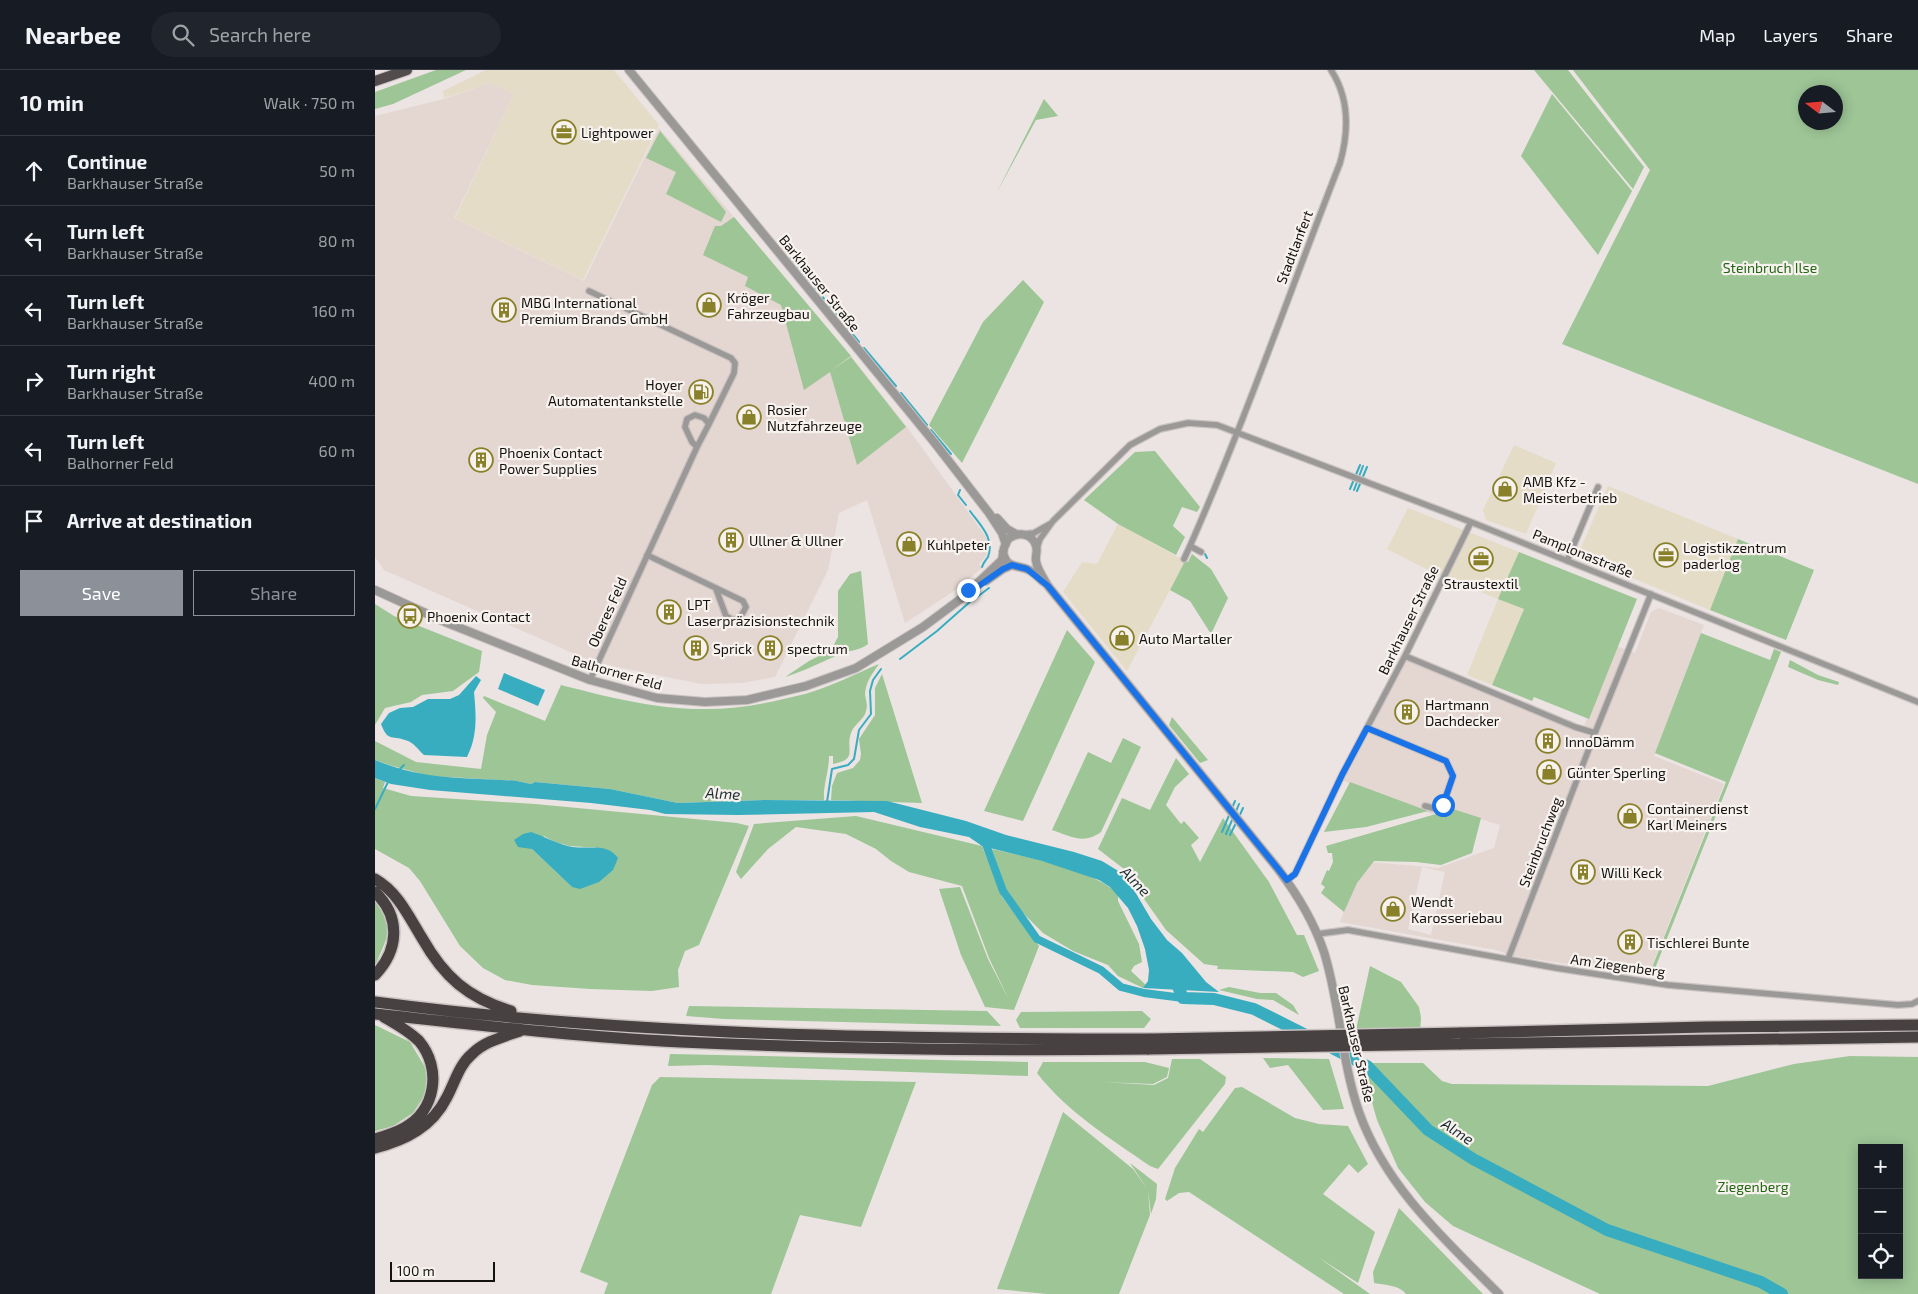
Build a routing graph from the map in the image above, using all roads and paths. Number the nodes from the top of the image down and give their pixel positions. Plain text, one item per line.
1 (407, 70) edge
2 (629, 70) edge
3 (1331, 70) edge
4 (375, 81) edge
5 (589, 291) dead end
6 (709, 424) junction
7 (1237, 432) junction
8 (697, 447) junction
9 (1597, 487) dead end
10 (989, 512) junction
11 (1053, 521) junction
12 (1471, 522) junction
13 (1015, 534) junction
14 (1025, 534) junction
15 (1005, 542) junction
16 (1190, 546) junction
17 (1003, 552) junction
18 (1037, 552) junction
19 (1201, 552) dead end
20 (647, 555) junction
21 (1184, 559) dead end
22 (1567, 560) junction
23 (1012, 565) junction
24 (1021, 568) junction
25 (1048, 586) junction
26 (716, 589) junction
27 (375, 590) edge
28 (1651, 594) junction
29 (963, 597) junction
30 (1405, 656) junction
31 (591, 680) junction
32 (1918, 702) edge
33 (1367, 728) junction
34 (1595, 733) junction
35 (1425, 806) dead end
36 (375, 879) edge
37 (1287, 880) junction
38 (375, 892) edge
39 (1317, 934) junction
40 (1507, 959) junction
41 (375, 975) edge
42 (1918, 1001) edge
43 (375, 1002) edge
44 (376, 1014) edge
45 (536, 1019) junction
46 (1918, 1025) edge
47 (523, 1030) junction
48 (1918, 1037) edge
49 (1460, 1038) junction
50 (1150, 1044) junction
51 (375, 1138) edge
52 (375, 1148) edge
53 (1499, 1294) edge

1 - 4 highway
2 - 10 street, Barkhauser Straße
3 - 7 street, Stadtlanfert
5 - 6 street, Oberes Feld
6 - 8 street, Oberes Feld
6 - 8 street
7 - 11 street, Pamplonastraße
7 - 12 street, Pamplonastraße
7 - 16 street
8 - 20 street, Oberes Feld
9 - 22 street
10 - 13 street, Barkhauser Straße
10 - 15 street, Barkhauser Straße
11 - 14 street
11 - 18 street
12 - 22 street, Pamplonastraße
12 - 30 street, Barkhauser Straße
13 - 14 street
13 - 15 street
14 - 18 street
15 - 17 street
16 - 19 street
16 - 21 street
17 - 23 street
17 - 29 street, Balhorner Feld
18 - 24 street
18 - 25 street, Barkhauser Straße
20 - 26 street
20 - 31 street, Oberes Feld
22 - 28 street, Pamplonastraße
23 - 24 street
23 - 29 street, Balhorner Feld
24 - 25 street, Barkhauser Straße
25 - 37 street, Barkhauser Straße
26 - 26 street
27 - 31 street, Balhorner Feld
28 - 32 street, Pamplonastraße
28 - 34 street, Steinbruchweg
29 - 31 street, Balhorner Feld
30 - 33 street, Barkhauser Straße
30 - 34 street
33 - 35 street
33 - 37 street, Barkhauser Straße
34 - 40 street, Steinbruchweg
36 - 45 highway
37 - 39 street, Barkhauser Straße
38 - 41 highway
39 - 40 street, Am Ziegenberg
39 - 53 street, Barkhauser Straße, bridge
40 - 42 street, Am Ziegenberg
43 - 45 highway
44 - 47 highway
44 - 51 highway
45 - 50 highway
46 - 49 highway
47 - 50 highway
47 - 52 highway
48 - 49 highway
49 - 50 highway, bridge

